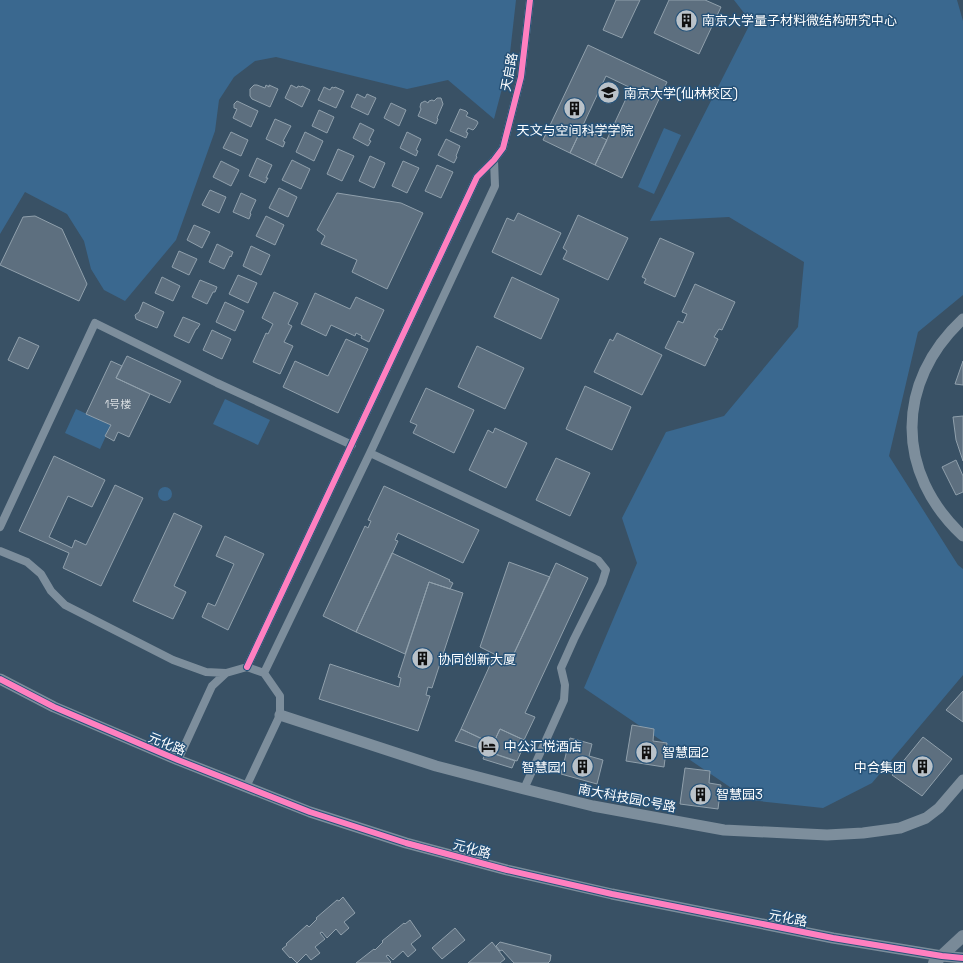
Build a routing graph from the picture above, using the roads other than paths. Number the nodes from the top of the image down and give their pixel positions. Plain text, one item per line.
1 (530, 0) edge
2 (494, 160) junction
3 (963, 319) edge
4 (352, 445) junction
5 (370, 453) junction
6 (0, 527) edge
7 (963, 536) edge
8 (0, 551) edge
9 (247, 667) junction
10 (226, 673) junction
11 (264, 673) junction
12 (0, 678) edge
13 (280, 715) junction
14 (178, 760) junction
15 (963, 780) edge
16 (246, 787) junction
17 (524, 789) junction
18 (963, 936) edge
19 (963, 958) edge
20 (938, 960) edge

1 - 2 street, 天启路
2 - 4 street
2 - 5 street
3 - 7 street
4 - 6 street
4 - 9 street
5 - 11 street
5 - 17 street
8 - 10 street
9 - 10 street
9 - 11 street
10 - 14 street
11 - 13 street
12 - 14 street, 元化路
13 - 16 street
13 - 17 street, 南大科技园C号路
14 - 16 street, 元化路
15 - 17 street, 南大科技园C号路
16 - 20 street, 元化路
18 - 20 main road
19 - 20 street, 元化路

